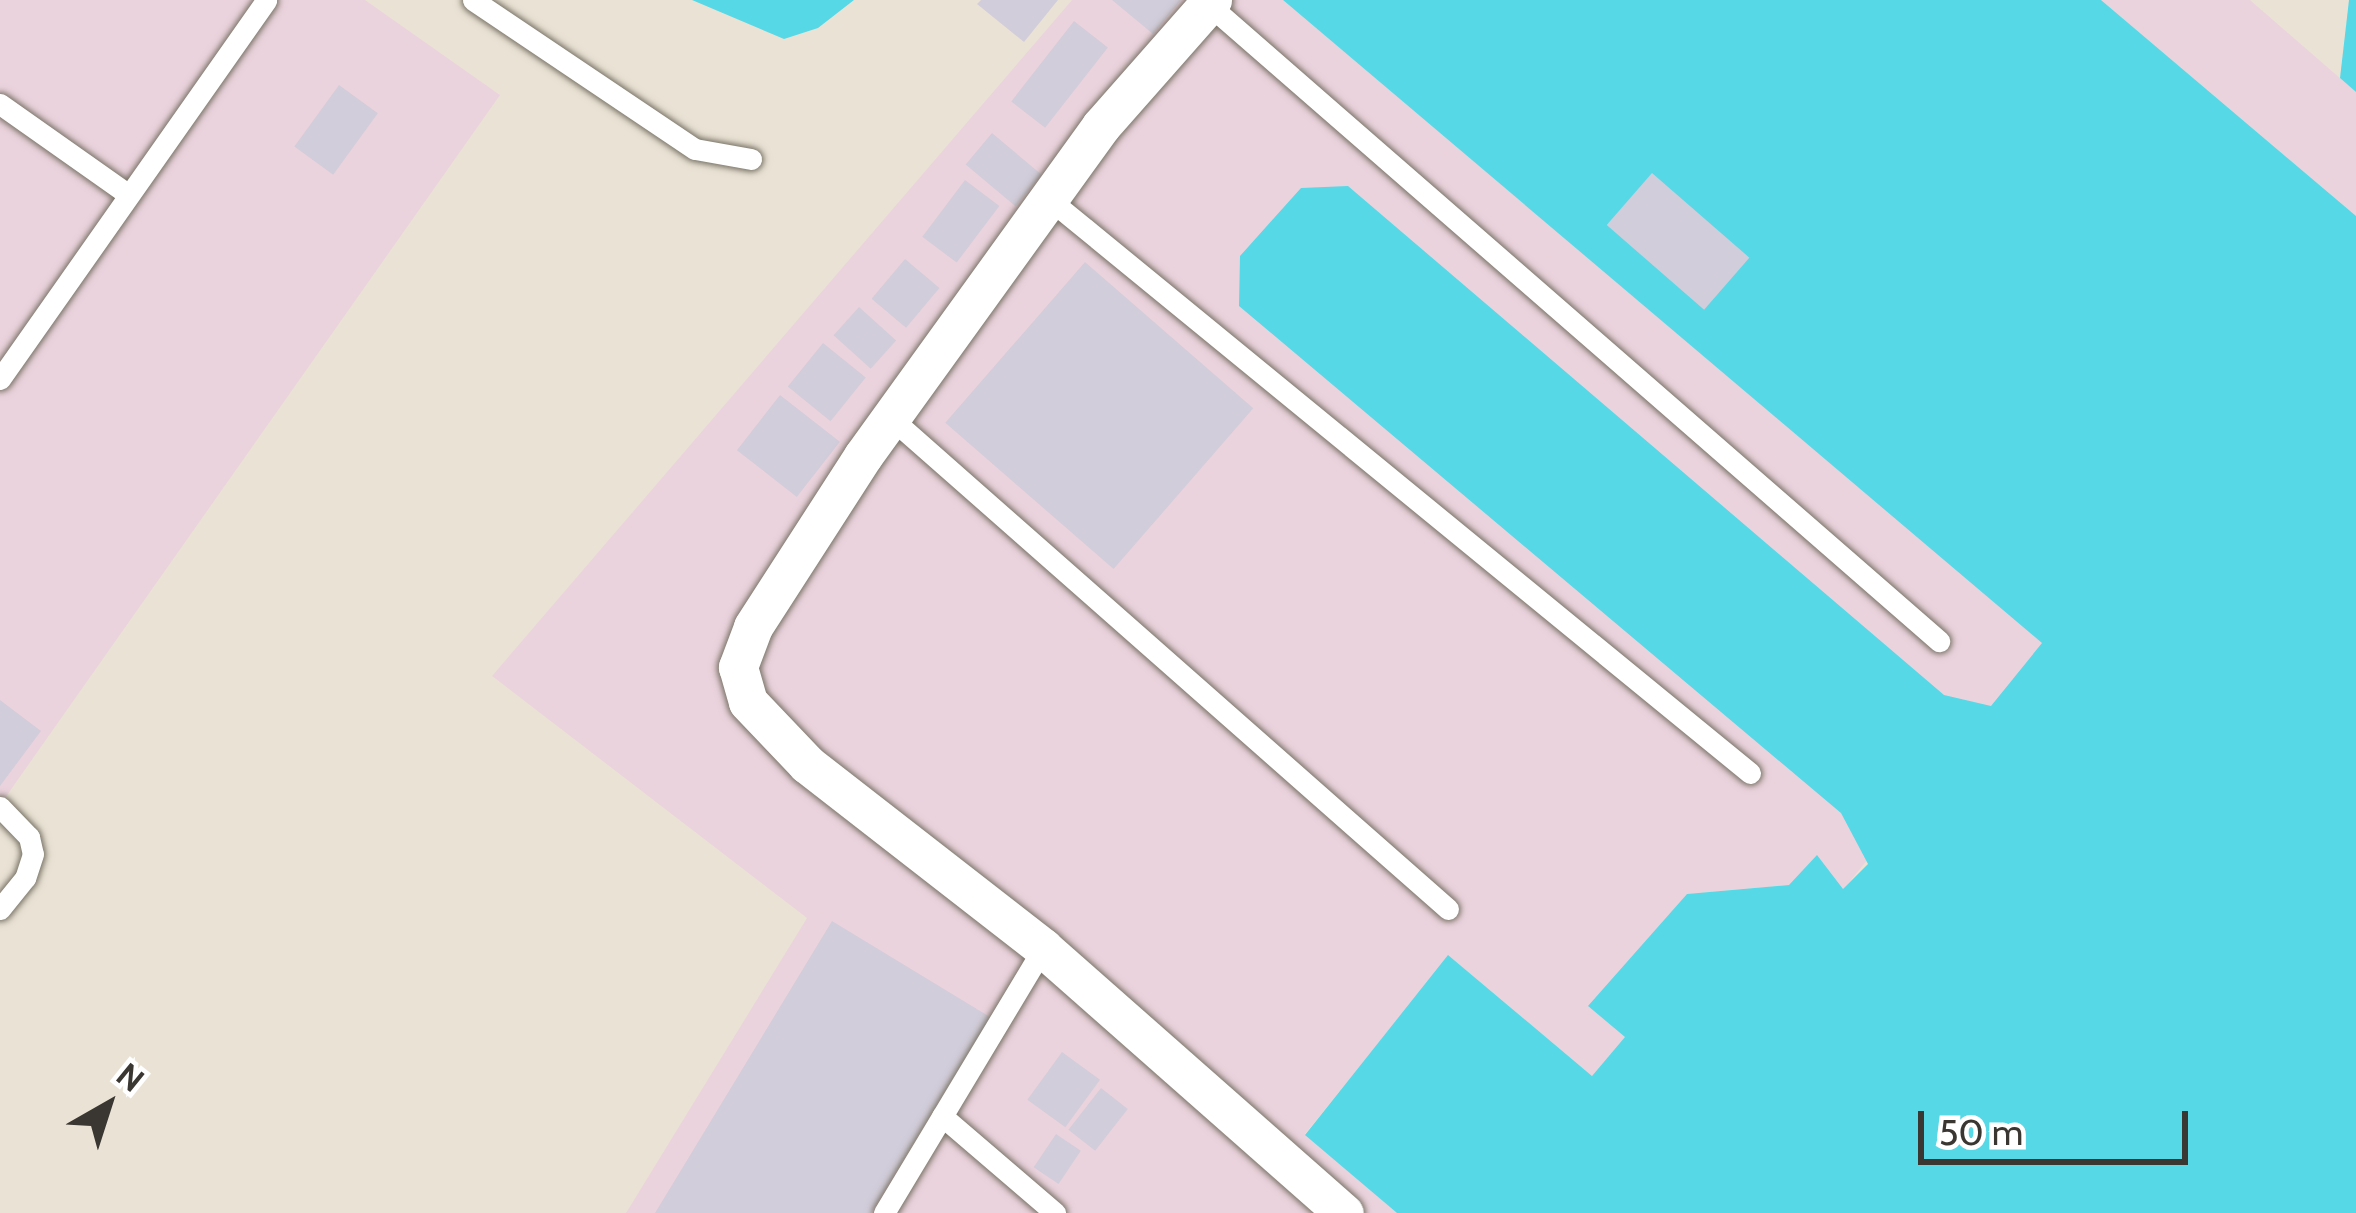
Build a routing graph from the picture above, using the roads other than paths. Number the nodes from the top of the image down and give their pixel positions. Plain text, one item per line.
1 (266, 0) edge
2 (473, 0) edge
3 (1210, 2) edge
4 (0, 104) edge
5 (751, 159) dead end
6 (126, 193) junction
7 (1049, 199) junction
8 (0, 379) edge
9 (892, 419) junction
10 (1939, 641) dead end
11 (1750, 772) dead end
12 (0, 807) edge
13 (0, 909) edge
14 (1448, 909) dead end
15 (1043, 948) junction
16 (942, 1116) junction
17 (884, 1213) edge
18 (1055, 1213) edge
19 (1344, 1213) edge

1 - 6 lane
2 - 5 lane
3 - 7 street
3 - 10 lane
4 - 6 lane
6 - 8 lane
7 - 9 street
7 - 11 lane
9 - 14 lane
9 - 15 street
12 - 13 lane
15 - 16 lane
15 - 19 street
16 - 17 lane
16 - 18 lane

